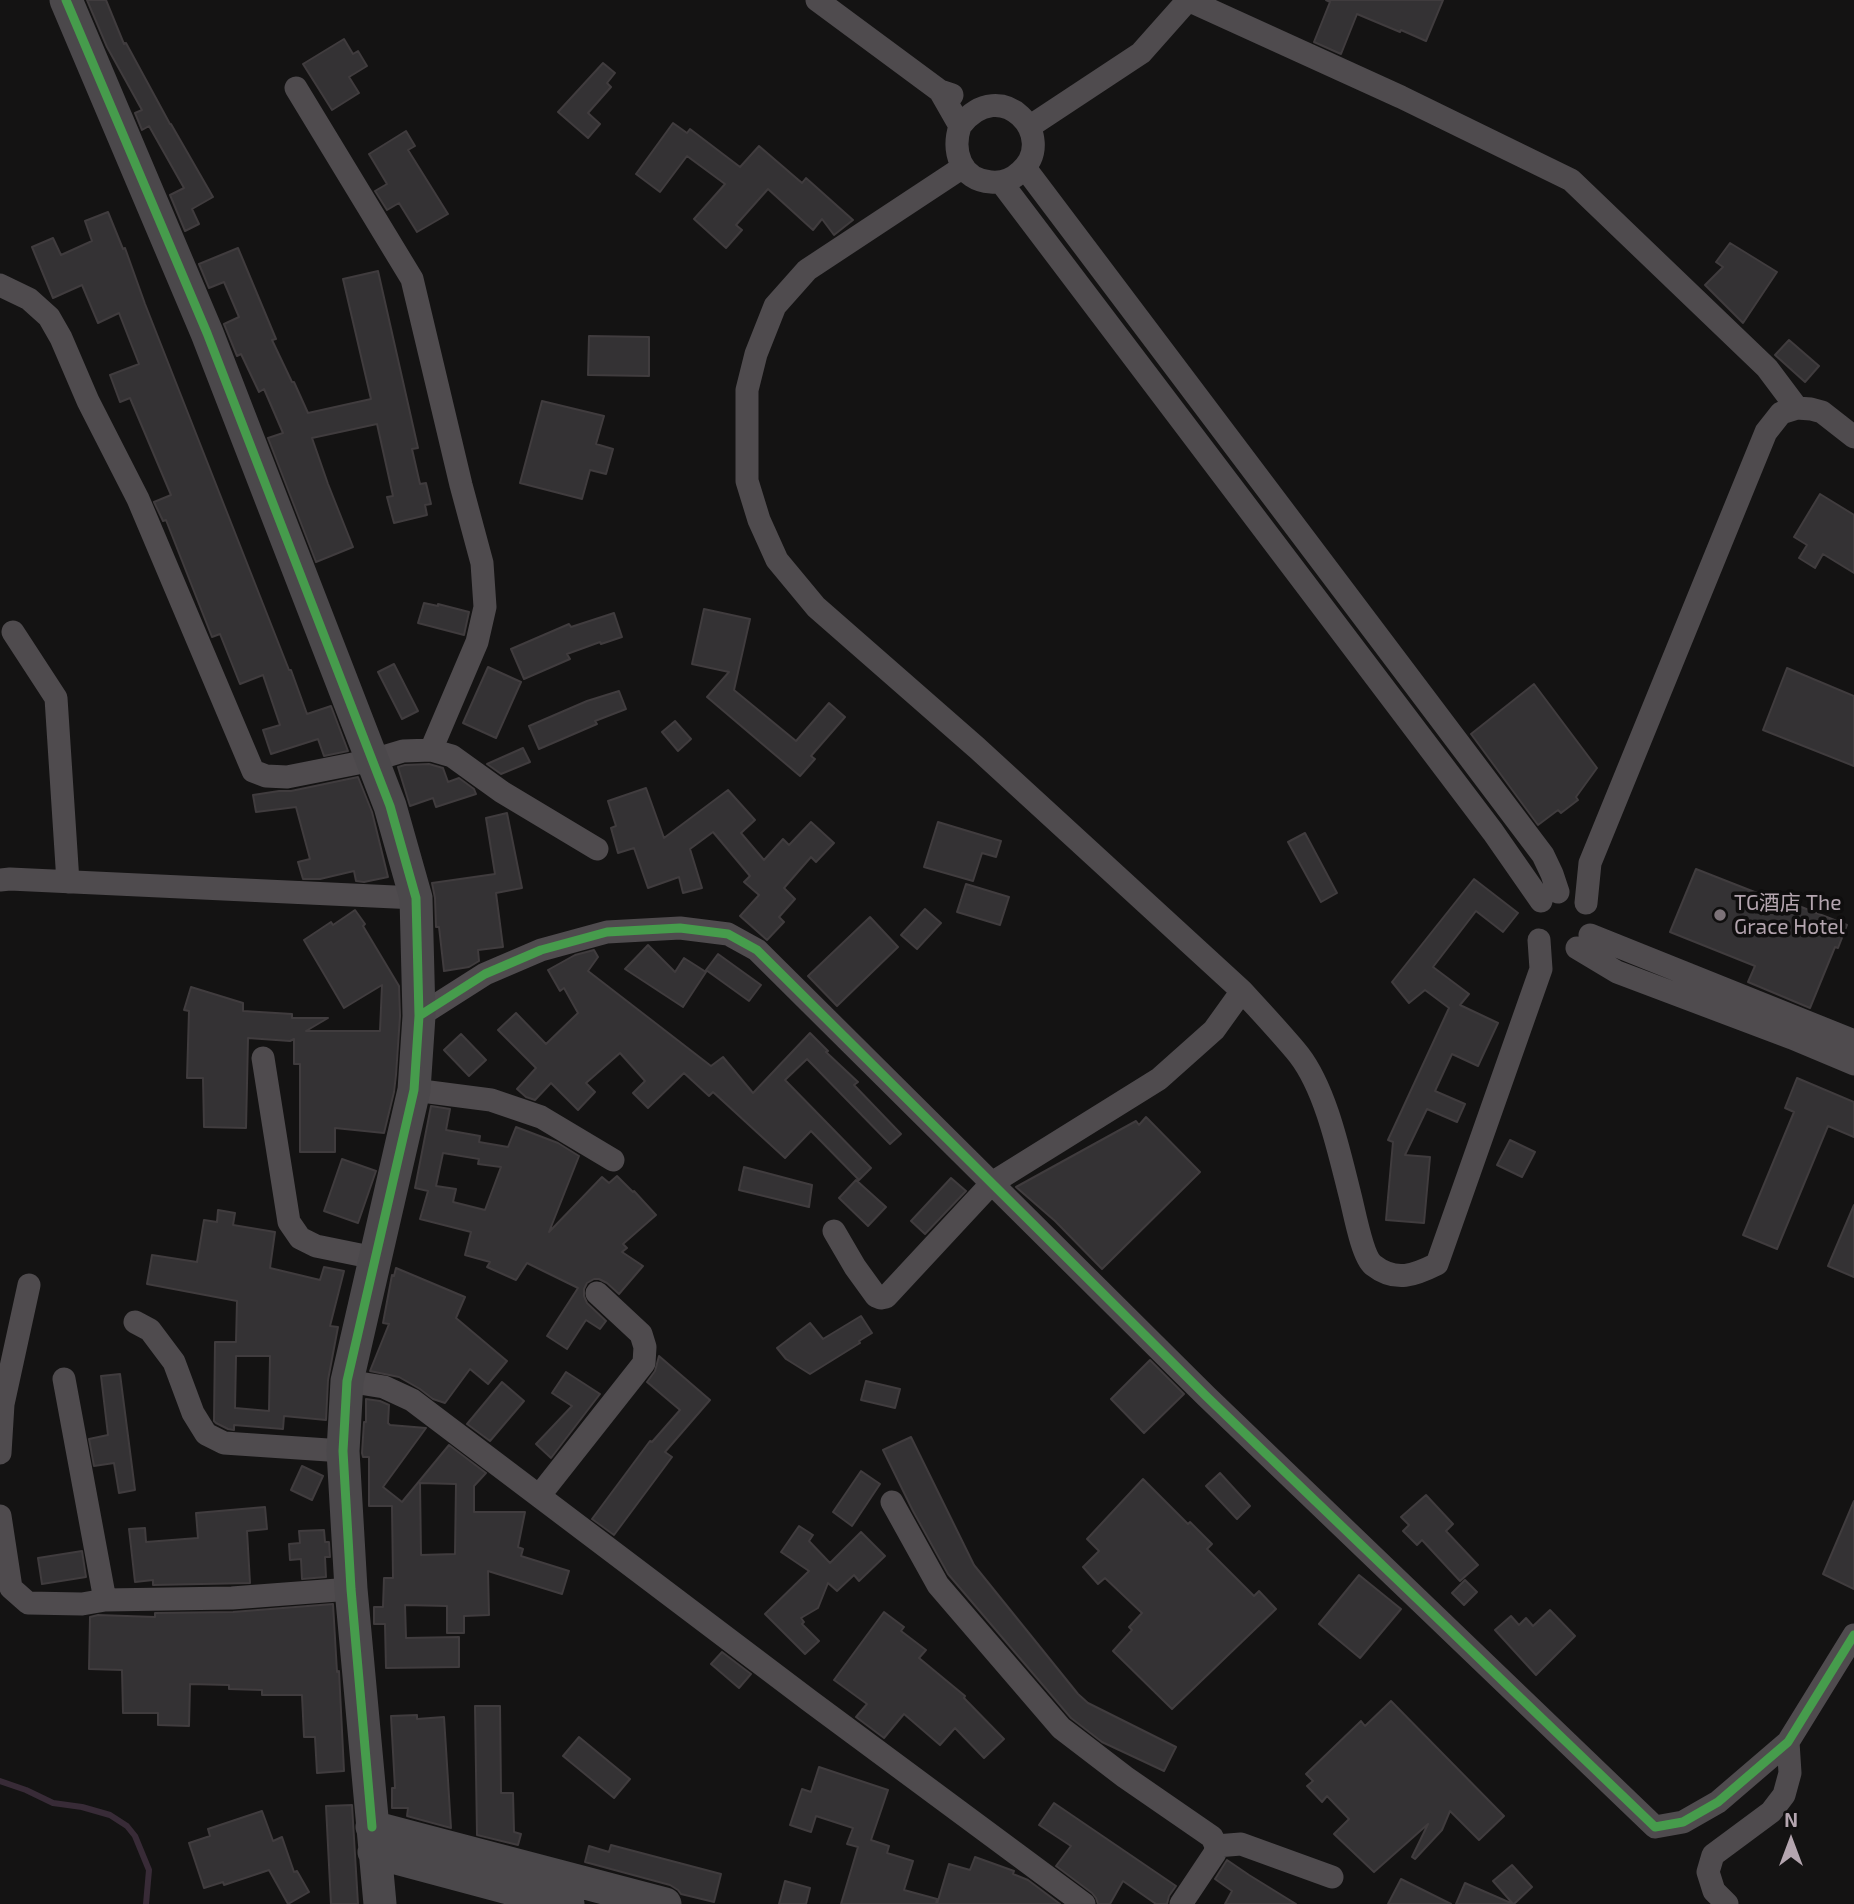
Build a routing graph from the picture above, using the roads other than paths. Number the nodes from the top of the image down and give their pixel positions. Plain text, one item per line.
1 (66, 0) edge
2 (817, 0) edge
3 (1188, 0) edge
4 (296, 88) dead end
5 (940, 90) junction
6 (981, 107) junction
7 (960, 126) junction
8 (1030, 127) junction
9 (963, 167) junction
10 (1025, 168) junction
11 (1001, 182) junction
12 (0, 285) edge
13 (1162, 351) junction
14 (1141, 367) junction
15 (1797, 408) junction
16 (1854, 437) edge
17 (1312, 551) junction
18 (1292, 567) junction
19 (13, 632) dead end
20 (1461, 747) junction
21 (431, 750) junction
22 (373, 760) junction
23 (1440, 763) junction
24 (597, 849) dead end
25 (1590, 863) junction
26 (0, 880) edge
27 (68, 882) junction
28 (1554, 895) junction
29 (416, 898) junction
30 (1586, 903) junction
31 (1539, 940) junction
32 (1576, 945) junction
33 (1541, 969) junction
34 (1242, 991) junction
35 (419, 1016) junction
36 (1854, 1041) edge
37 (263, 1058) dead end
38 (1854, 1064) edge
39 (414, 1090) junction
40 (613, 1160) dead end
41 (992, 1183) junction
42 (834, 1231) dead end
43 (374, 1258) junction
44 (29, 1285) dead end
45 (597, 1293) dead end
46 (135, 1322) dead end
47 (64, 1379) dead end
48 (347, 1381) junction
49 (343, 1451) junction
50 (0, 1453) edge
51 (539, 1496) junction
52 (892, 1502) dead end
53 (0, 1516) edge
54 (351, 1589) junction
55 (105, 1600) junction
56 (1854, 1635) edge
57 (1788, 1742) junction
58 (373, 1839) junction
59 (1216, 1846) junction
60 (1332, 1877) dead end
61 (380, 1904) edge
62 (568, 1904) edge
63 (665, 1904) edge
64 (1084, 1904) edge
65 (1181, 1904) edge
66 (1727, 1904) edge

1 - 22 street
2 - 5 street
3 - 8 street
3 - 15 street
4 - 21 street
5 - 6 street
5 - 7 street
6 - 7 street
6 - 8 street
7 - 9 street
8 - 10 street
9 - 11 street
9 - 34 street
10 - 11 street
10 - 13 street
11 - 14 street
12 - 22 street
13 - 14 street
13 - 17 street
14 - 18 street
15 - 16 street
15 - 25 street
17 - 18 street
17 - 20 street
18 - 23 street
19 - 27 street
20 - 23 street
20 - 28 street
21 - 22 street
21 - 24 street
22 - 29 street
23 - 28 street
25 - 28 street
25 - 30 street
26 - 27 street
27 - 29 street
28 - 30 street
28 - 31 street
29 - 35 street
30 - 32 street
31 - 32 street
31 - 33 street
32 - 33 street
32 - 36 street
32 - 38 street
33 - 34 street
34 - 41 street
35 - 39 street
35 - 41 street
37 - 43 street
39 - 40 street
39 - 43 street
41 - 42 street
41 - 57 street
43 - 48 street
44 - 50 street
45 - 51 street
46 - 49 street
47 - 55 street
48 - 49 street
48 - 51 street
49 - 54 street
51 - 64 street
52 - 59 street
53 - 55 street
54 - 55 street
54 - 58 street
56 - 57 street
57 - 66 street
58 - 61 street
58 - 62 street
58 - 63 street
59 - 60 street
59 - 65 street

